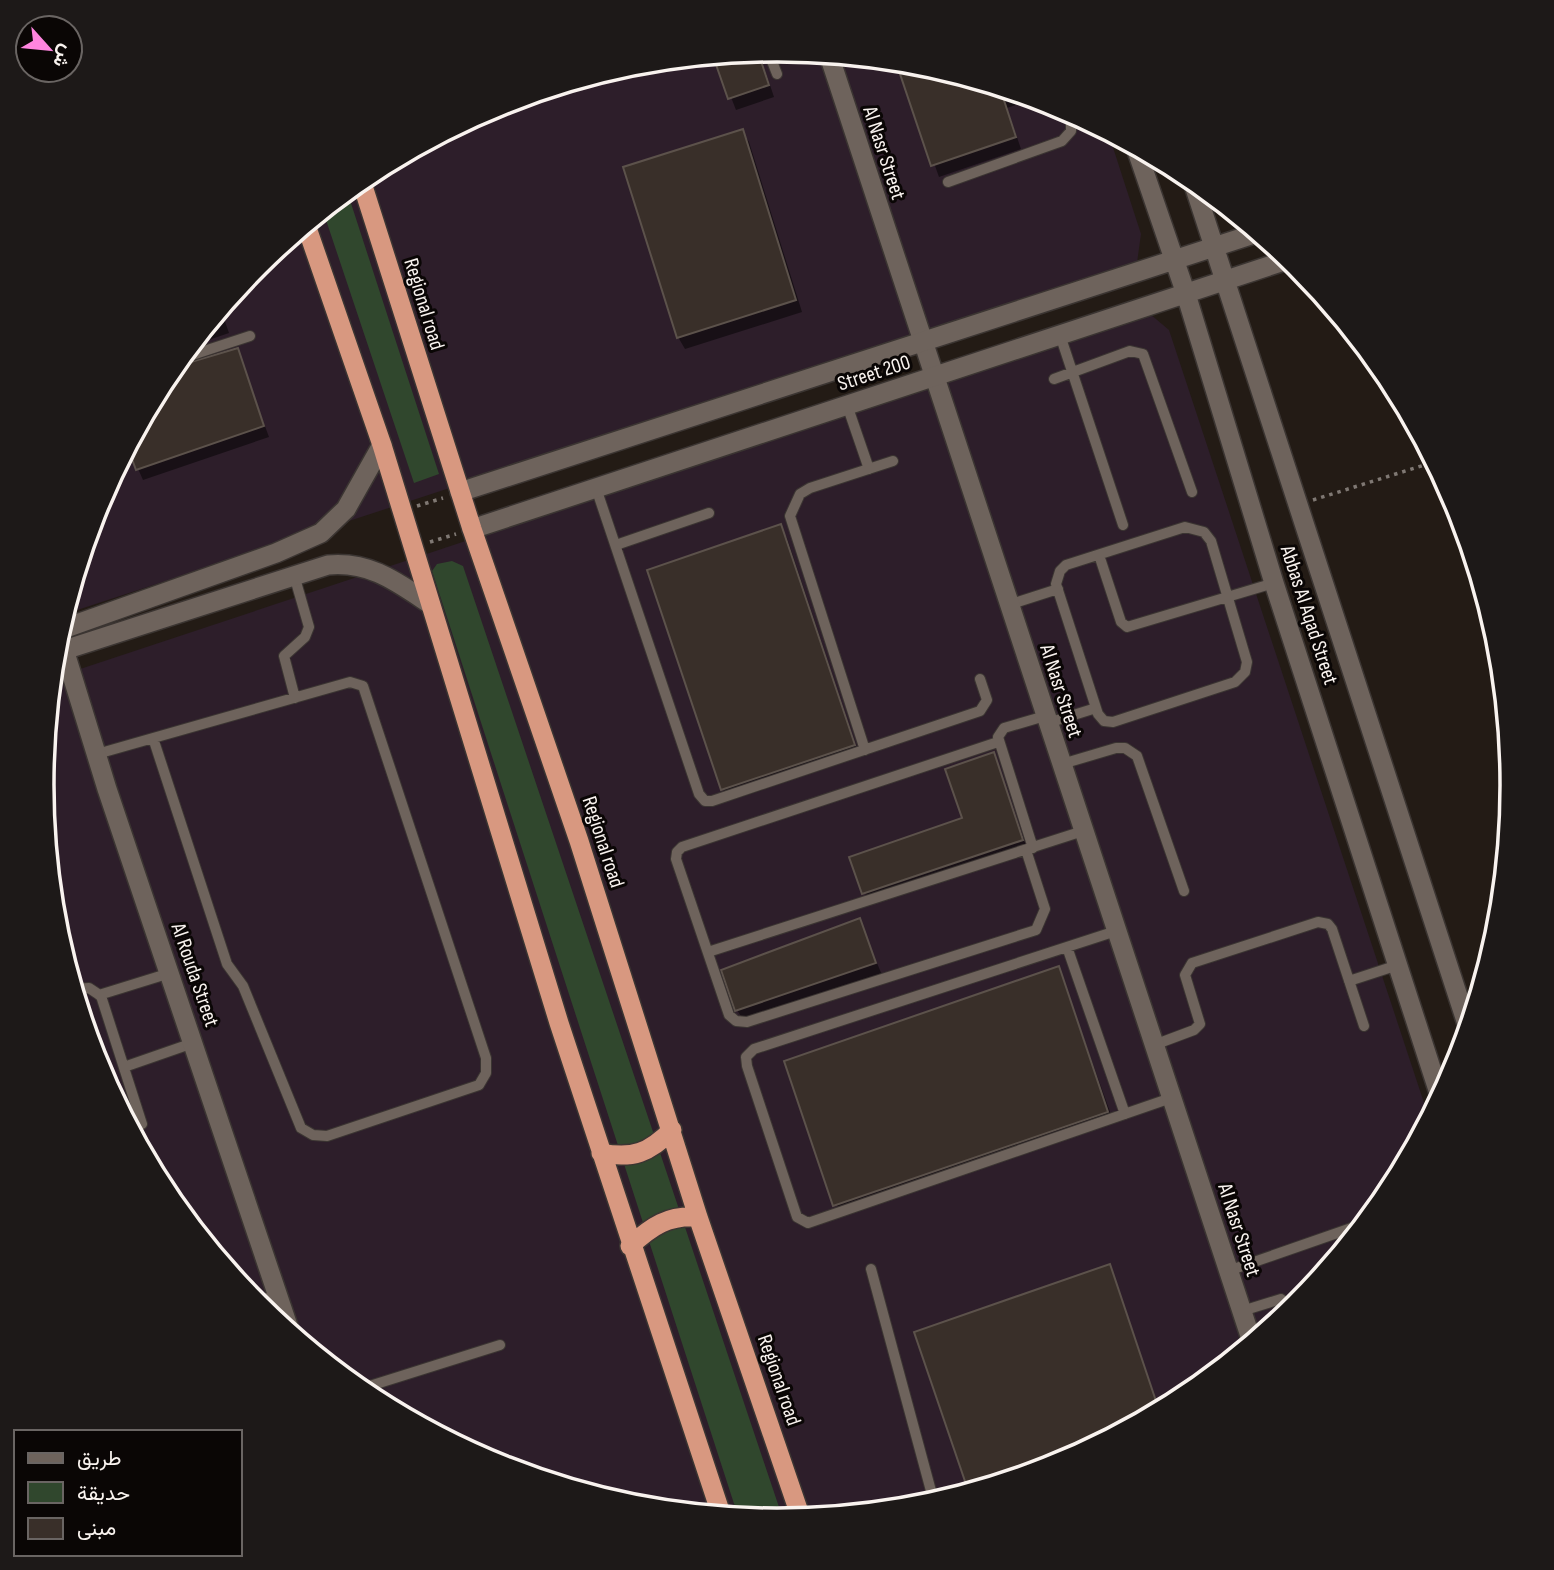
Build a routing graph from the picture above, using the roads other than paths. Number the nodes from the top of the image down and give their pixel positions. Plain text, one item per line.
1 (772, 62) edge
2 (832, 65) edge
3 (777, 74) dead end
4 (1073, 126) edge
5 (1140, 160) edge
6 (948, 182) dead end
7 (365, 192) edge
8 (1199, 198) edge
9 (309, 234) edge
10 (1247, 237) edge
11 (1215, 247) junction
12 (1175, 261) junction
13 (1277, 264) edge
14 (1226, 280) junction
15 (1186, 294) junction
16 (1060, 335) junction
17 (250, 336) dead end
18 (922, 344) junction
19 (198, 353) edge
20 (1072, 372) junction
21 (933, 377) junction
22 (1054, 379) dead end
23 (847, 405) junction
24 (382, 445) junction
25 (893, 461) dead end
26 (869, 469) junction
27 (596, 488) junction
28 (460, 492) junction
29 (1192, 492) dead end
30 (709, 513) dead end
31 (1123, 525) dead end
32 (471, 529) junction
33 (616, 545) junction
34 (1099, 555) junction
35 (294, 575) junction
36 (1274, 583) junction
37 (1058, 589) junction
38 (1227, 598) junction
39 (430, 604) junction
40 (1008, 605) junction
41 (70, 638) edge
42 (69, 639) edge
43 (65, 660) edge
44 (980, 679) dead end
45 (295, 698) junction
46 (1096, 708) junction
47 (1046, 719) junction
48 (153, 738) junction
49 (998, 742) junction
50 (865, 750) junction
51 (97, 754) junction
52 (1061, 764) junction
53 (1083, 831) junction
54 (1029, 849) junction
55 (1184, 891) dead end
56 (1116, 932) junction
57 (1067, 947) junction
58 (708, 952) junction
59 (1398, 965) junction
60 (170, 973) junction
61 (1349, 981) junction
62 (84, 988) edge
63 (99, 995) junction
64 (1463, 1011) edge
65 (1364, 1026) dead end
66 (194, 1042) junction
67 (1154, 1045) junction
68 (124, 1067) junction
69 (1435, 1083) edge
70 (1171, 1098) junction
71 (1125, 1114) junction
72 (142, 1124) dead end
73 (672, 1130) junction
74 (601, 1153) junction
75 (698, 1217) junction
76 (1346, 1230) edge
77 (630, 1246) junction
78 (871, 1269) dead end
79 (1228, 1271) junction
80 (278, 1295) junction
81 (268, 1298) edge
82 (1283, 1301) edge
83 (1242, 1311) junction
84 (284, 1313) edge
85 (1249, 1332) edge
86 (500, 1345) dead end
87 (373, 1385) edge
88 (931, 1491) edge
89 (718, 1505) edge
90 (798, 1507) edge

1 - 3 lane
2 - 18 street, Al Nasr Street
4 - 6 lane
5 - 12 street, Abbas Al Aqad Street
7 - 28 highway, Regional road
8 - 11 street, Abbas Al Aqad Street
9 - 24 highway
10 - 11 street, Street 200
11 - 12 street, Street 200
11 - 14 street, Abbas Al Aqad Street
12 - 15 street, Abbas Al Aqad Street
12 - 18 street, Street 200
13 - 14 street, Street 200
14 - 15 street, Street 200
14 - 64 street, Abbas Al Aqad Street
15 - 16 street, Street 200
15 - 36 street, Abbas Al Aqad Street
16 - 20 lane
16 - 21 street, Street 200
17 - 19 lane
18 - 21 street, Al Nasr Street
18 - 28 street, Street 200
20 - 22 lane
20 - 29 lane
20 - 31 lane
21 - 23 street, Street 200
21 - 40 street, Al Nasr Street
23 - 26 lane
23 - 27 street, Street 200
24 - 39 highway
24 - 41 street
25 - 26 lane
26 - 50 lane
27 - 32 street, Street 200
27 - 33 lane
28 - 32 highway, Regional road
30 - 33 lane
32 - 73 highway, Regional road
33 - 50 lane
34 - 37 lane
34 - 38 lane
34 - 38 lane
35 - 39 street
35 - 42 street
35 - 45 lane
36 - 38 lane
36 - 59 street, Abbas Al Aqad Street
37 - 40 lane
37 - 46 lane
38 - 46 lane
39 - 74 highway
40 - 47 street, Al Nasr Street
43 - 51 street, Al Rouda Street
44 - 50 lane
45 - 48 lane
45 - 48 lane
46 - 47 lane
47 - 49 lane
47 - 52 street, Al Nasr Street
48 - 51 lane
49 - 54 lane
49 - 58 lane
51 - 60 street, Al Rouda Street
52 - 53 street, Al Nasr Street
52 - 55 lane
53 - 54 lane
53 - 56 street, Al Nasr Street
54 - 58 lane
54 - 58 lane
56 - 57 lane
56 - 67 street, Al Nasr Street
57 - 71 lane
57 - 71 lane
59 - 61 lane
59 - 69 street, Abbas Al Aqad Street
60 - 63 lane
60 - 66 street, Al Rouda Street
61 - 65 lane
61 - 67 lane
62 - 63 lane
63 - 68 lane
66 - 68 lane
66 - 80 street, Al Rouda Street
67 - 70 street, Al Nasr Street
68 - 72 lane
70 - 71 lane
70 - 79 street, Al Nasr Street
73 - 74 highway
73 - 75 highway, Regional road
74 - 77 highway
75 - 77 highway
75 - 90 highway, Regional road
76 - 79 lane
77 - 89 highway
78 - 88 lane
79 - 83 street, Al Nasr Street
80 - 81 lane
80 - 84 street, Al Rouda Street
82 - 83 lane
83 - 85 street, Al Nasr Street
86 - 87 lane

